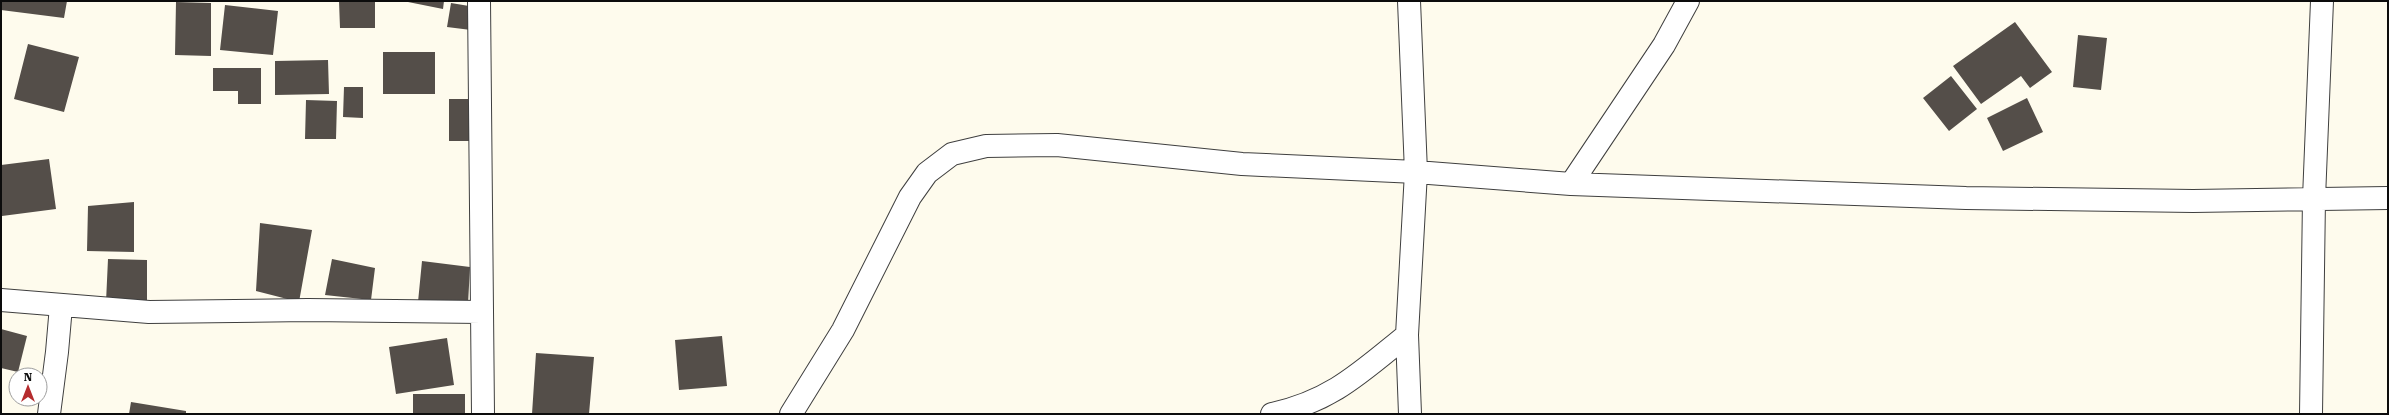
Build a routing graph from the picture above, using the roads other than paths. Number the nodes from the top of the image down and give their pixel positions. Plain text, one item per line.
1 (479, 1) edge
2 (1409, 1) edge
3 (1688, 1) edge
4 (2322, 1) edge
5 (1416, 172) junction
6 (1571, 184) junction
7 (2314, 198) junction
8 (2388, 198) edge
9 (1, 300) edge
10 (61, 306) junction
11 (481, 312) junction
12 (1407, 335) junction
13 (49, 414) edge
14 (483, 414) edge
15 (791, 414) edge
16 (1272, 414) edge
17 (1410, 414) edge
18 (2311, 414) edge

1 - 11 street
2 - 5 street
3 - 6 street
4 - 7 street
5 - 6 street
5 - 12 street
5 - 15 street
6 - 7 street
7 - 8 street
7 - 18 street
9 - 10 street
10 - 11 street
10 - 13 street
11 - 14 street
12 - 16 street
12 - 17 street

